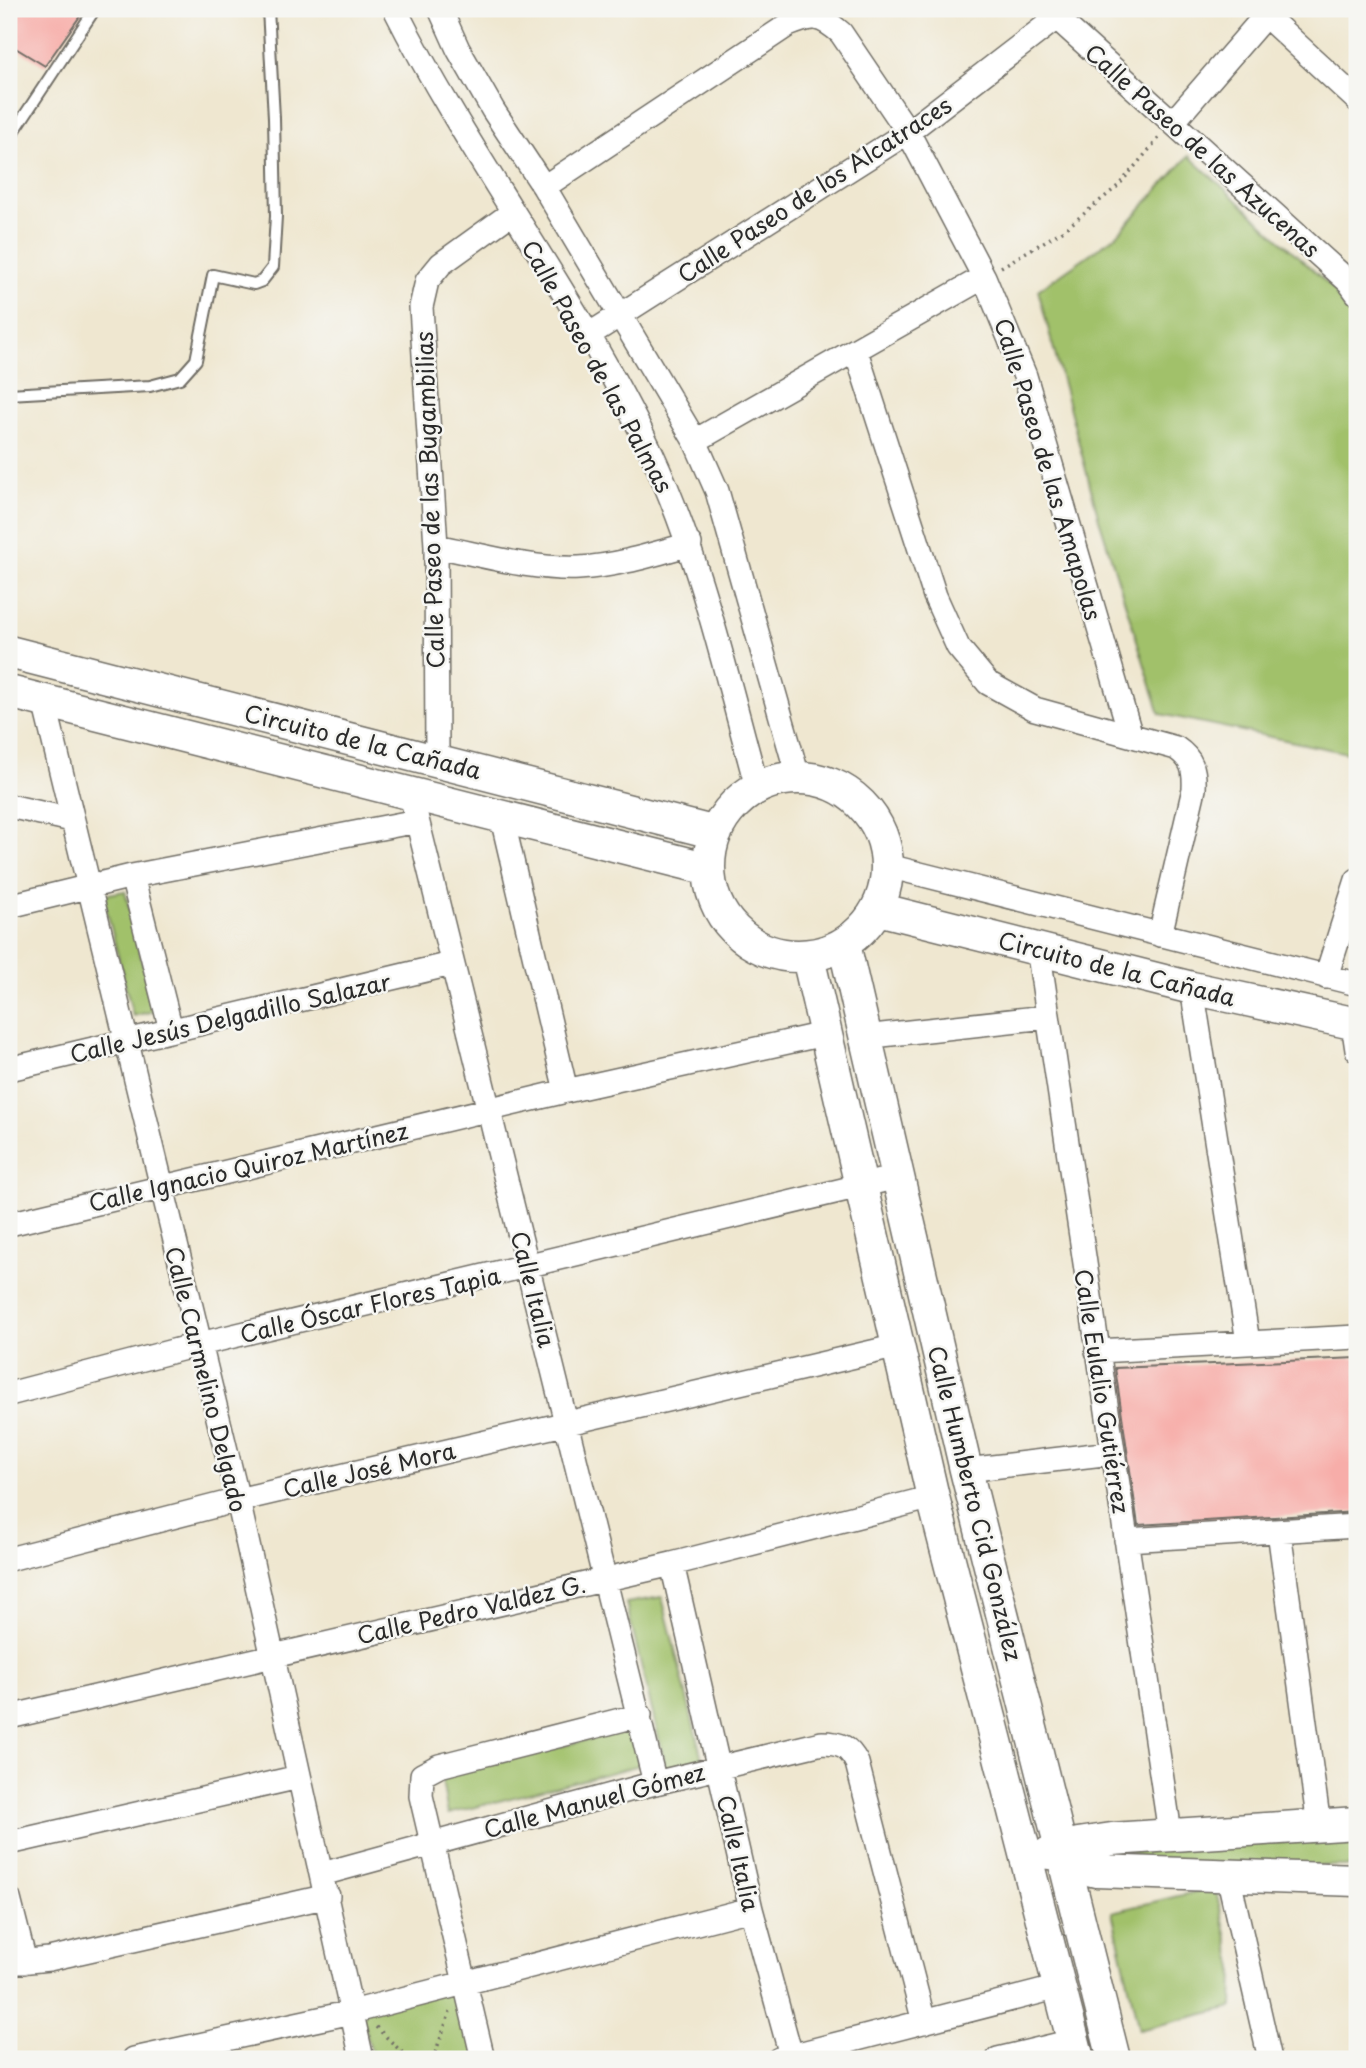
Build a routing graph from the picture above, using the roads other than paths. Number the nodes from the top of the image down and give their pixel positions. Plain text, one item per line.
1 (95, 9) edge
2 (268, 9) edge
3 (394, 9) edge
4 (440, 9) edge
5 (1058, 12) edge
6 (1268, 12) edge
7 (1357, 100) edge
8 (1174, 121) junction
9 (908, 132) junction
10 (9, 139) edge
11 (544, 187) junction
12 (513, 212) junction
13 (984, 277) junction
14 (1357, 293) edge
15 (620, 314) junction
16 (587, 336) junction
17 (856, 351) junction
18 (9, 394) edge
19 (695, 441) junction
20 (690, 544) junction
21 (436, 546) junction
22 (9, 652) edge
23 (9, 692) edge
24 (44, 701) junction
25 (1130, 733) junction
26 (437, 759) junction
27 (798, 777) junction
28 (757, 787) junction
29 (9, 806) edge
30 (414, 808) junction
31 (502, 818) junction
32 (72, 820) junction
33 (716, 833) junction
34 (888, 866) junction
35 (709, 869) junction
36 (132, 876) junction
37 (1357, 880) edge
38 (89, 886) junction
39 (9, 906) edge
40 (878, 909) junction
41 (1160, 935) junction
42 (844, 944) junction
43 (1038, 948) junction
44 (808, 957) junction
45 (451, 964) junction
46 (1326, 976) junction
47 (1357, 984) edge
48 (1192, 988) junction
49 (1046, 1017) junction
50 (171, 1030) junction
51 (1356, 1032) edge
52 (824, 1034) junction
53 (864, 1037) junction
54 (125, 1042) junction
55 (9, 1069) edge
56 (566, 1091) junction
57 (488, 1110) junction
58 (897, 1177) junction
59 (861, 1186) junction
60 (159, 1187) junction
61 (9, 1224) edge
62 (528, 1266) junction
63 (1357, 1337) edge
64 (1248, 1342) junction
65 (201, 1344) junction
66 (898, 1346) junction
67 (1097, 1350) junction
68 (9, 1394) edge
69 (566, 1423) junction
70 (1112, 1453) junction
71 (966, 1470) junction
72 (933, 1497) junction
73 (238, 1500) junction
74 (1357, 1526) edge
75 (1279, 1531) junction
76 (1126, 1540) junction
77 (9, 1559) edge
78 (672, 1564) junction
79 (604, 1579) junction
80 (1003, 1613) junction
81 (963, 1621) junction
82 (271, 1656) junction
83 (640, 1715) junction
84 (9, 1717) edge
85 (720, 1767) junction
86 (299, 1777) junction
87 (655, 1783) junction
88 (1357, 1823) edge
89 (1319, 1826) junction
90 (1170, 1833) junction
91 (9, 1843) edge
92 (432, 1844) junction
93 (1022, 1849) junction
94 (1061, 1854) junction
95 (323, 1874) junction
96 (1228, 1875) junction
97 (1357, 1880) edge
98 (328, 1896) junction
99 (9, 1899) edge
100 (751, 1909) junction
101 (17, 1962) edge
102 (465, 1983) junction
103 (1059, 1987) junction
104 (352, 2012) junction
105 (924, 2022) junction
106 (1075, 2050) edge
107 (787, 2058) edge
108 (134, 2059) edge
109 (362, 2059) edge
110 (483, 2059) edge
111 (998, 2059) edge
112 (1114, 2059) edge
113 (1270, 2059) edge

1 - 10 lane
2 - 18 lane
3 - 12 street, Calle Paseo de las Palmas
4 - 11 street, Calle Paseo de las Palmas
5 - 8 street, Calle Paseo de las Azucenas
5 - 9 street, Calle Paseo de los Alcatraces
6 - 7 street
6 - 8 street
8 - 14 street, Calle Paseo de las Azucenas
9 - 11 street, Calle Paseo de las Amapolas
9 - 13 street, Calle Paseo de las Amapolas
9 - 15 street, Calle Paseo de los Alcatraces
11 - 15 street, Calle Paseo de las Palmas
12 - 16 street, Calle Paseo de las Palmas
12 - 21 street, Calle Paseo de las Bugambilias
13 - 17 street
13 - 25 street, Calle Paseo de las Amapolas
15 - 16 street, Calle Paseo de los Alcatraces
15 - 19 street, Calle Paseo de las Palmas
16 - 20 street, Calle Paseo de las Palmas
17 - 19 street
17 - 25 street
19 - 27 street, Calle Paseo de las Palmas
20 - 21 street
20 - 28 street, Calle Paseo de las Palmas
21 - 26 street, Calle Paseo de las Bugambilias
22 - 26 street, Circuito de la Cañada
23 - 24 street, Circuito de la Cañada
24 - 30 street, Circuito de la Cañada
24 - 32 street, Calle Carmelino Delgado
25 - 41 street
26 - 33 street, Circuito de la Cañada
27 - 28 street
27 - 34 street
28 - 33 street
29 - 32 street
30 - 31 street, Circuito de la Cañada
30 - 36 street
30 - 45 street, Calle Italia
31 - 35 street, Circuito de la Cañada
31 - 56 street
32 - 38 street, Calle Carmelino Delgado
33 - 35 street
34 - 40 street
34 - 41 street, Circuito de la Cañada
35 - 44 street
36 - 38 street
36 - 50 street
37 - 46 street
38 - 39 street
38 - 54 street, Calle Carmelino Delgado
40 - 42 street
40 - 43 street, Circuito de la Cañada
41 - 46 street, Circuito de la Cañada
42 - 44 street
42 - 53 street, Calle Humberto Cid González
43 - 48 street, Circuito de la Cañada
43 - 49 street, Calle Eulalio Gutiérrez
44 - 52 street, Calle Humberto Cid González
45 - 50 street, Calle Jesús Delgadillo Salazar
45 - 57 street, Calle Italia
46 - 47 street, Circuito de la Cañada
48 - 51 street, Circuito de la Cañada
48 - 64 street
49 - 53 street
49 - 67 street, Calle Eulalio Gutiérrez
50 - 54 street, Calle Jesús Delgadillo Salazar
52 - 56 street, Calle Ignacio Quiroz Martínez
52 - 59 street, Calle Humberto Cid González
53 - 58 street, Calle Humberto Cid González
54 - 55 street, Calle Jesús Delgadillo Salazar
54 - 60 street, Calle Carmelino Delgado
56 - 57 street, Calle Ignacio Quiroz Martínez
57 - 60 street, Calle Ignacio Quiroz Martínez
57 - 62 street, Calle Italia
58 - 59 street, Calle Óscar Flores Tapia
58 - 71 street, Calle Humberto Cid González
59 - 62 street, Calle Óscar Flores Tapia
59 - 66 street, Calle Humberto Cid González
60 - 61 street, Calle Ignacio Quiroz Martínez
60 - 65 street, Calle Carmelino Delgado
62 - 65 street, Calle Óscar Flores Tapia
62 - 69 street, Calle Italia
63 - 64 street
64 - 67 street
65 - 68 street, Calle Óscar Flores Tapia
65 - 73 street, Calle Carmelino Delgado
66 - 69 street, Calle José Mora
66 - 72 street, Calle Humberto Cid González
67 - 70 street, Calle Eulalio Gutiérrez
69 - 73 street, Calle José Mora
69 - 79 street, Calle Italia
70 - 71 street
70 - 76 street, Calle Eulalio Gutiérrez
71 - 80 street, Calle Humberto Cid González
72 - 78 street, Calle Pedro Valdez G.
72 - 81 street, Calle Humberto Cid González
73 - 77 street, Calle José Mora
73 - 82 street, Calle Carmelino Delgado
74 - 75 street
75 - 76 street
75 - 89 street
76 - 90 street, Calle Eulalio Gutiérrez
78 - 79 street, Calle Pedro Valdez G.
78 - 85 street, Calle Italia
79 - 82 street, Calle Pedro Valdez G.
79 - 83 street, Calle Italia
80 - 81 street
80 - 94 street, Calle Humberto Cid González
81 - 93 street, Calle Humberto Cid González
82 - 84 street, Calle Pedro Valdez G.
82 - 86 street, Calle Carmelino Delgado
83 - 87 street, Calle Italia
83 - 92 street
85 - 87 street, Calle Manuel Gómez
85 - 100 street, Calle Italia
85 - 105 street, Calle Manuel Gómez
86 - 91 street
86 - 95 street, Calle Carmelino Delgado
87 - 92 street, Calle Manuel Gómez
88 - 89 street
89 - 90 street
90 - 94 street
92 - 95 street, Calle Manuel Gómez
92 - 102 street
93 - 94 street
93 - 103 street, Calle Humberto Cid González
94 - 96 street
94 - 112 street, Calle Humberto Cid González
95 - 98 street, Calle Carmelino Delgado
96 - 97 street
96 - 113 street
98 - 101 street
98 - 104 street, Calle Carmelino Delgado
99 - 101 street
100 - 102 street
100 - 107 street, Calle Italia
102 - 104 street
102 - 110 street
103 - 105 street
103 - 106 street, Calle Humberto Cid González
104 - 108 street
104 - 109 street, Calle Carmelino Delgado
105 - 107 street
106 - 111 street

